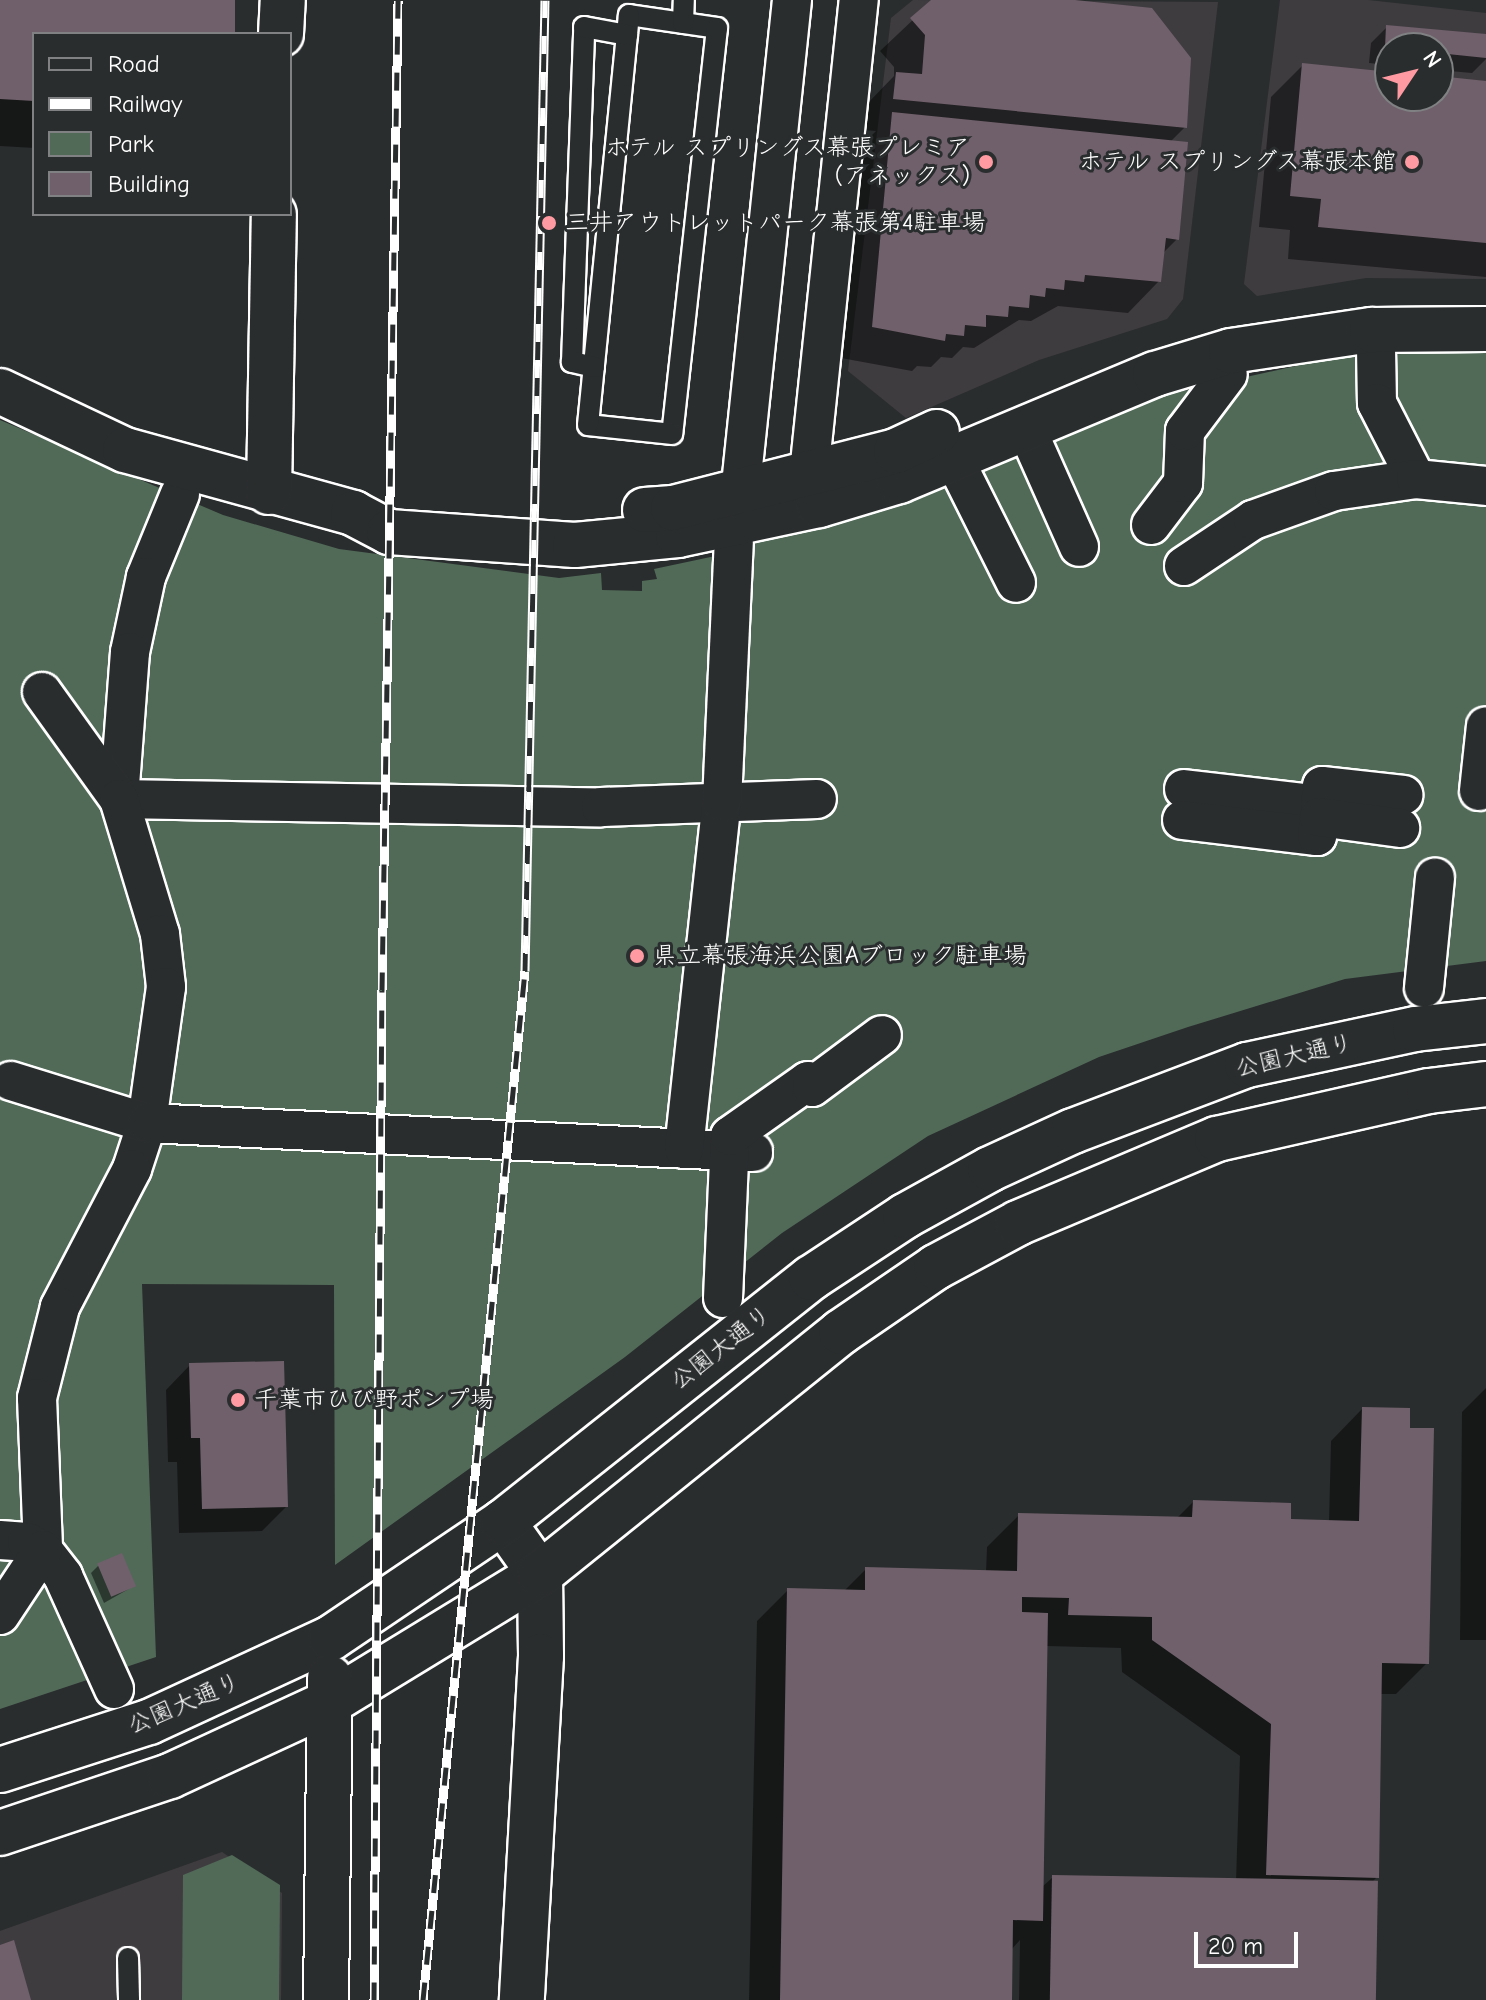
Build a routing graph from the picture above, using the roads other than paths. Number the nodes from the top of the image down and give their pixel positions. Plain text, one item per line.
1 (283, 0) edge
2 (684, 0) edge
3 (792, 0) edge
4 (859, 0) edge
5 (655, 10) edge
6 (683, 23) junction
7 (281, 32) edge
8 (627, 35) junction
9 (274, 216) edge
10 (1486, 303) edge
11 (1486, 329) edge
12 (1376, 348) dead end
13 (594, 367) junction
14 (1228, 374) dead end
15 (0, 391) edge
16 (1031, 439) dead end
17 (960, 471) dead end
18 (809, 473) junction
19 (1416, 479) junction
20 (1486, 486) edge
21 (741, 489) junction
22 (269, 492) junction
23 (180, 494) dead end
24 (353, 513) junction
25 (777, 516) junction
26 (1151, 525) dead end
27 (734, 542) dead end
28 (1079, 547) dead end
29 (1184, 566) dead end
30 (1016, 583) dead end
31 (42, 692) dead end
32 (1486, 726) edge
33 (1479, 791) dead end
34 (119, 799) junction
35 (817, 799) dead end
36 (722, 802) junction
37 (1183, 804) dead end
38 (1402, 812) dead end
39 (1435, 878) dead end
40 (1424, 988) dead end
41 (1486, 1021) edge
42 (890, 1046) dead end
43 (11, 1081) dead end
44 (1486, 1084) edge
45 (147, 1123) junction
46 (684, 1149) junction
47 (742, 1152) junction
48 (736, 1289) dead end
49 (503, 1522) junction
50 (0, 1540) edge
51 (43, 1550) junction
52 (540, 1574) junction
53 (0, 1615) edge
54 (331, 1638) junction
55 (114, 1689) dead end
56 (330, 1702) junction
57 (0, 1770) edge
58 (0, 1833) edge
59 (128, 1958) dead end
60 (129, 2000) edge
61 (326, 2000) edge
62 (522, 2000) edge

1 - 7 street
2 - 6 lane
3 - 21 street
4 - 18 street
5 - 6 lane
5 - 8 lane
6 - 13 lane
8 - 13 lane
8 - 13 lane
9 - 22 street
10 - 18 street
11 - 25 street
12 - 19 street
14 - 26 street
15 - 22 street
16 - 28 street
17 - 30 street
18 - 21 street
18 - 25 street
19 - 20 street
19 - 29 street
21 - 24 street
21 - 25 street
22 - 24 street
23 - 34 street
24 - 25 street
27 - 36 street
31 - 34 street
32 - 33 street
34 - 36 street
34 - 45 street
35 - 36 street
36 - 46 street
37 - 38 street
39 - 40 street
41 - 49 street, 公園大通り
42 - 47 street
43 - 45 street
44 - 52 street
45 - 46 street
45 - 51 street
46 - 47 street
47 - 48 street
49 - 52 street
49 - 54 street, 公園大通り
50 - 51 street
51 - 53 street
51 - 55 street
52 - 56 street
52 - 62 street
54 - 56 street
54 - 57 street, 公園大通り
56 - 58 street
56 - 61 street
59 - 60 lane

